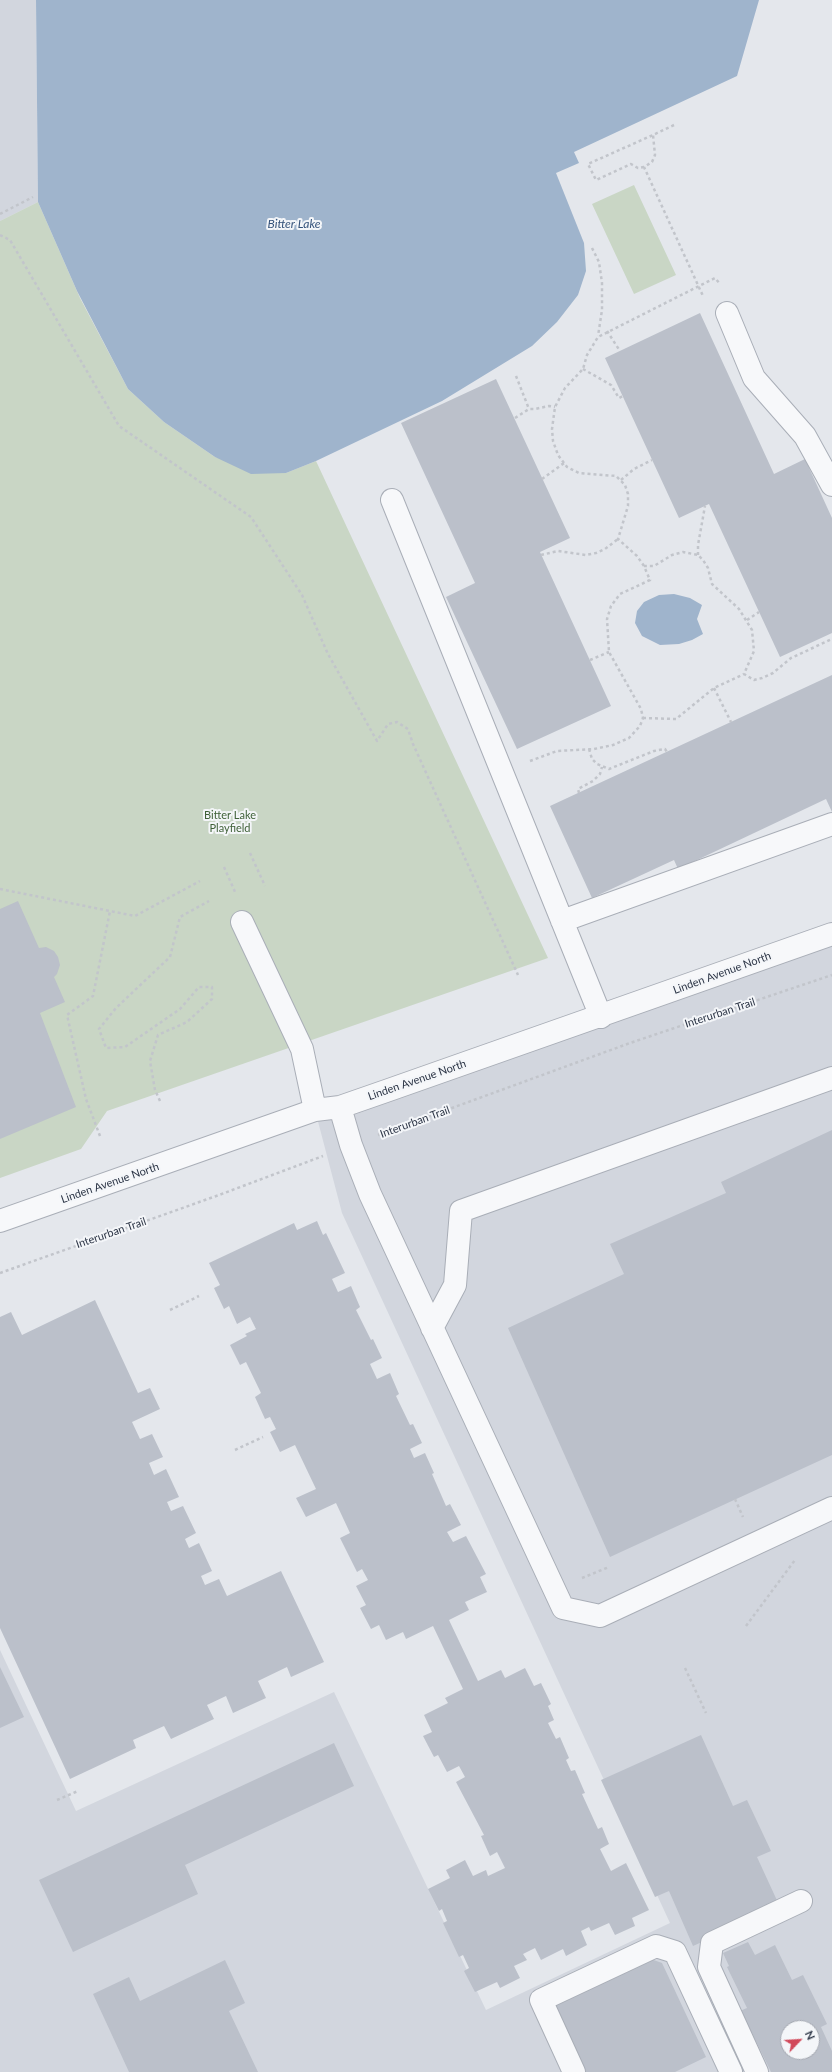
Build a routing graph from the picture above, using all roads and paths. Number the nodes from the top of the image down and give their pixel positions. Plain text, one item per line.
1 (674, 124) dead end
2 (653, 134) junction
3 (644, 167) junction
4 (33, 197) dead end
5 (0, 214) edge
6 (0, 235) edge
7 (592, 248) dead end
8 (726, 312) dead end
9 (607, 332) junction
10 (598, 337) junction
11 (620, 351) dead end
12 (583, 370) junction
13 (516, 376) dead end
14 (623, 396) dead end
15 (555, 407) junction
16 (528, 409) junction
17 (515, 418) dead end
18 (652, 460) dead end
19 (564, 463) junction
20 (542, 479) dead end
21 (621, 480) junction
22 (832, 485) edge
23 (392, 500) dead end
24 (705, 506) dead end
25 (618, 539) junction
26 (541, 555) dead end
27 (698, 555) junction
28 (644, 566) junction
29 (759, 612) dead end
30 (747, 620) junction
31 (832, 639) edge
32 (609, 652) junction
33 (590, 660) dead end
34 (744, 674) junction
35 (714, 688) junction
36 (643, 718) junction
37 (731, 722) dead end
38 (589, 749) junction
39 (668, 752) dead end
40 (602, 767) junction
41 (503, 774) junction
42 (580, 793) dead end
43 (832, 824) edge
44 (250, 853) dead end
45 (224, 867) dead end
46 (200, 881) dead end
47 (265, 886) dead end
48 (0, 889) edge
49 (238, 899) dead end
50 (209, 902) dead end
51 (110, 911) junction
52 (562, 921) junction
53 (242, 922) dead end
54 (832, 934) edge
55 (518, 975) dead end
56 (832, 975) edge
57 (601, 1017) junction
58 (832, 1078) edge
59 (160, 1101) dead end
60 (340, 1107) junction
61 (315, 1110) junction
62 (100, 1136) dead end
63 (352, 1145) junction
64 (0, 1221) edge
65 (0, 1273) edge
66 (199, 1296) dead end
67 (170, 1310) dead end
68 (432, 1328) junction
69 (264, 1437) dead end
70 (235, 1450) dead end
71 (735, 1499) dead end
72 (832, 1508) edge
73 (745, 1519) dead end
74 (799, 1554) dead end
75 (609, 1567) dead end
76 (579, 1580) dead end
77 (746, 1626) dead end
78 (684, 1668) dead end
79 (706, 1713) dead end
80 (78, 1791) dead end
81 (57, 1800) dead end
82 (801, 1901) dead end
83 (574, 2072) edge
84 (731, 2072) edge
85 (757, 2072) edge

1 - 2 path
2 - 3 path
2 - 3 path
3 - 9 path
4 - 5 path
6 - 55 path
7 - 10 path
8 - 22 street
9 - 10 path
9 - 11 path
10 - 12 path
12 - 14 path
12 - 15 path
13 - 16 path
15 - 16 path
15 - 19 path
16 - 17 path
18 - 21 path
19 - 20 path
19 - 21 path
21 - 25 path
23 - 41 street
24 - 27 path
25 - 26 path
25 - 28 path
27 - 28 path
27 - 30 path
28 - 32 path
29 - 30 path
30 - 34 path
31 - 34 path
32 - 33 path
32 - 36 path
34 - 35 path
35 - 36 path
35 - 37 path
36 - 38 path
38 - 40 path
38 - 41 path
39 - 40 path
40 - 42 path
41 - 52 street
43 - 52 street
44 - 47 path
45 - 49 path
46 - 51 path
48 - 51 path
50 - 59 path
51 - 62 path
52 - 57 street
53 - 61 street
54 - 57 street, Linden Avenue North
56 - 63 path, Interurban Trail
57 - 60 street, Linden Avenue North
58 - 68 street
60 - 61 street, Linden Avenue North
60 - 63 street
61 - 64 street, Linden Avenue North
63 - 65 path, Interurban Trail
63 - 68 street
66 - 67 path
68 - 72 street
69 - 70 path
71 - 73 path
74 - 77 path
75 - 76 path
78 - 79 path
80 - 81 path
82 - 85 street
83 - 84 street

